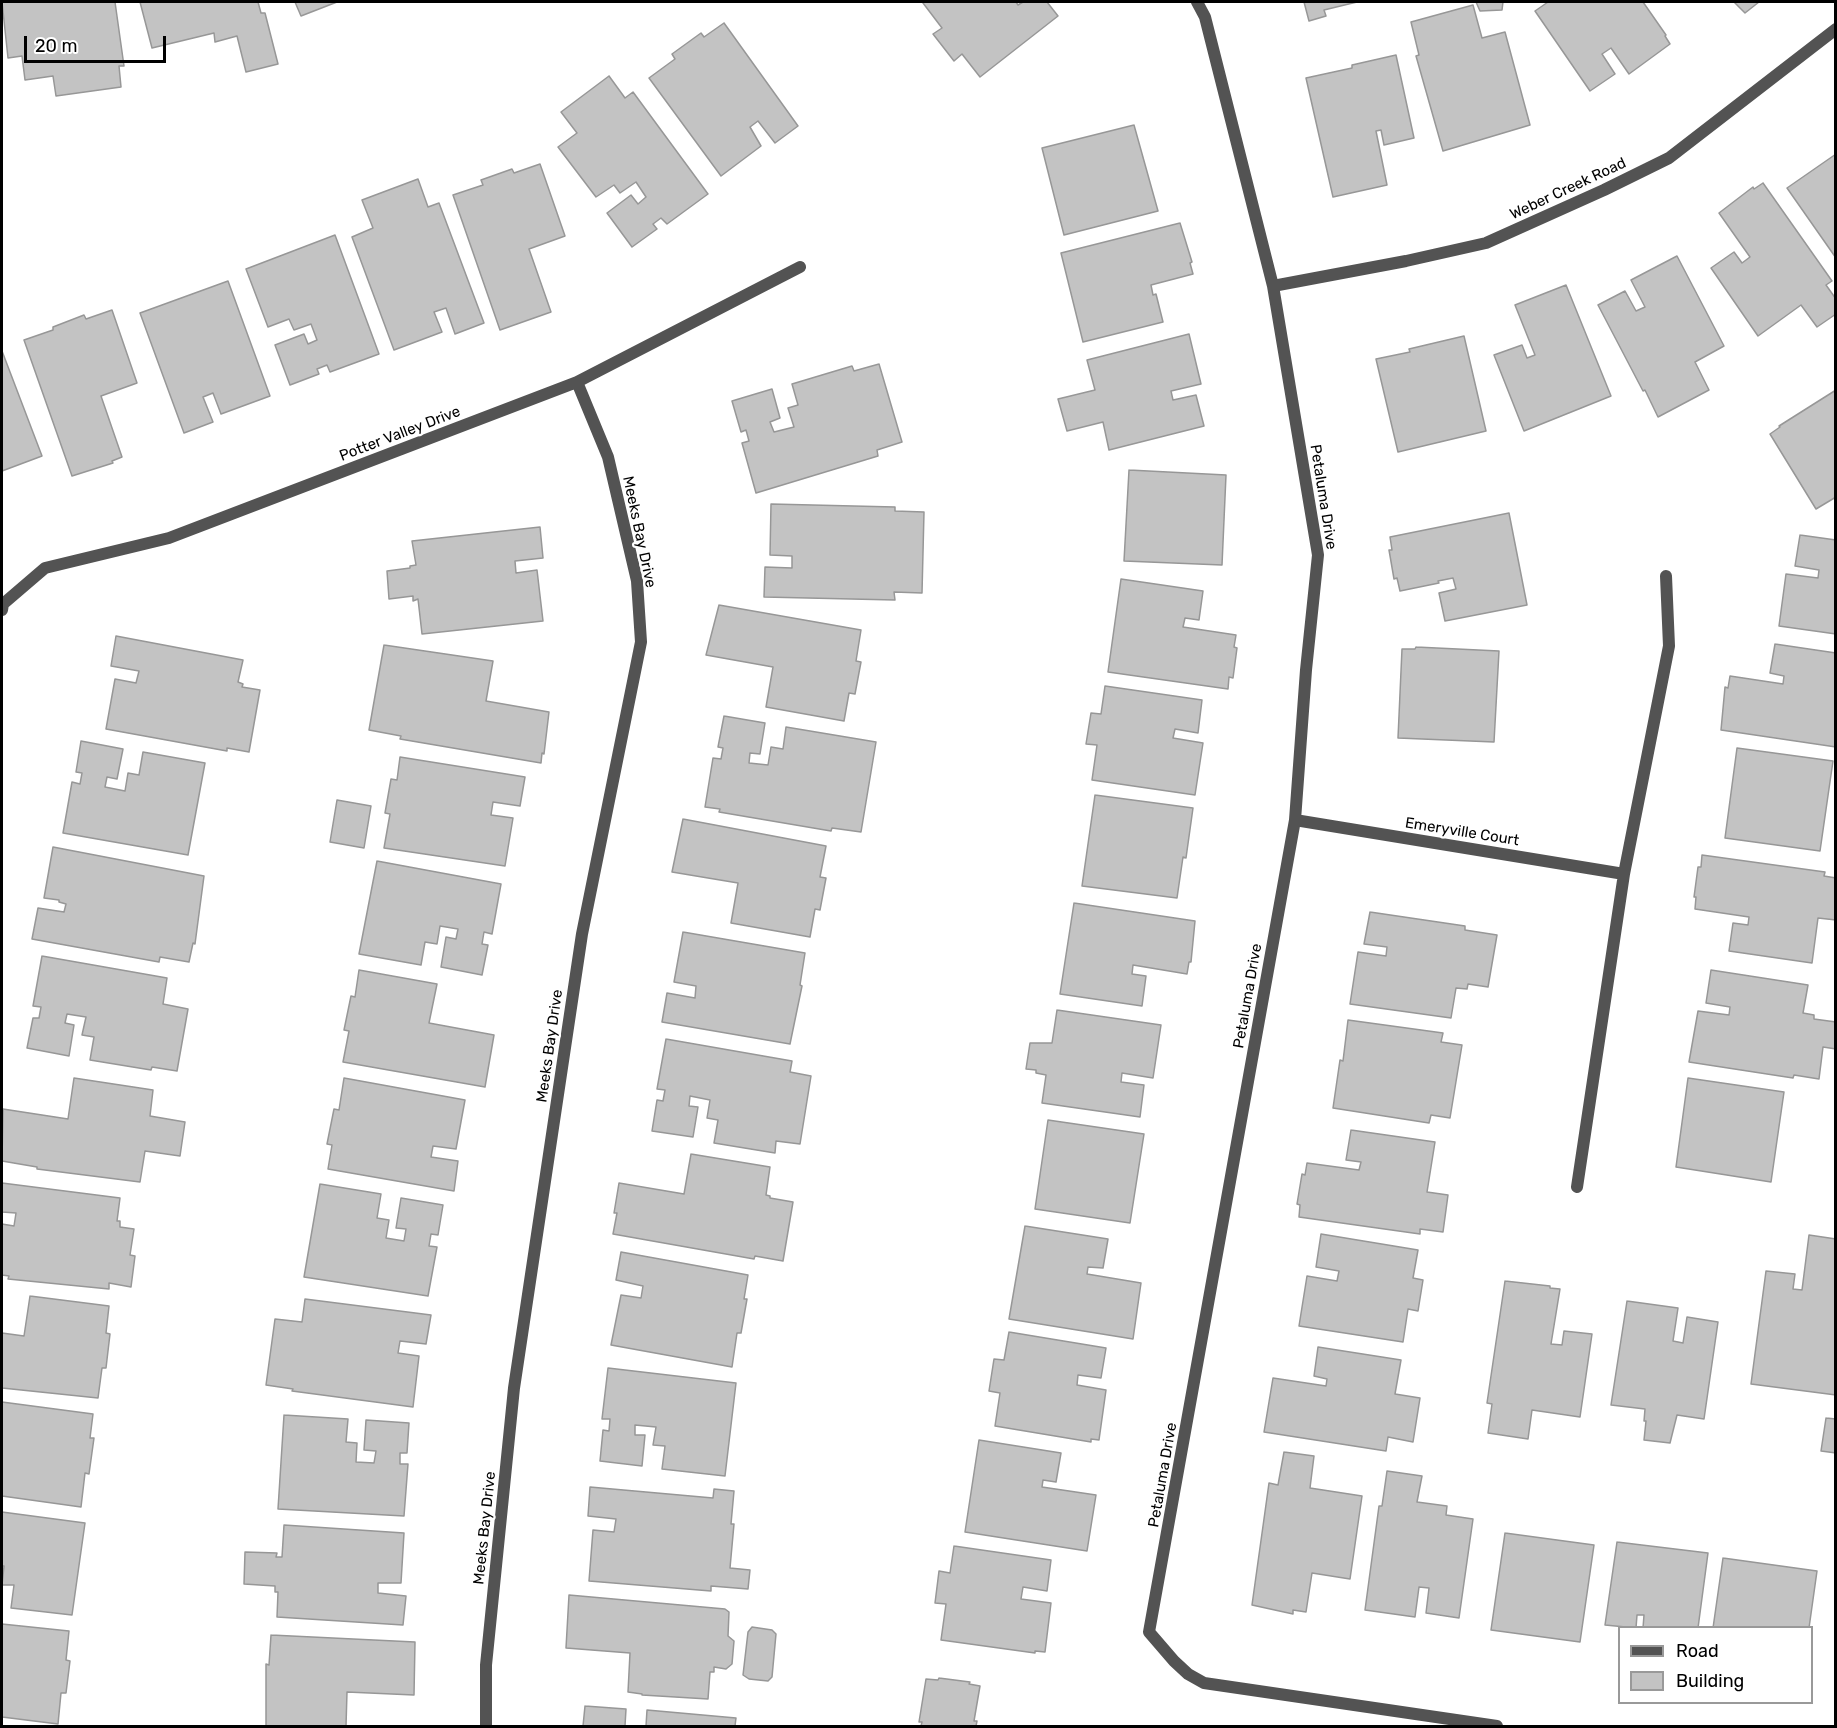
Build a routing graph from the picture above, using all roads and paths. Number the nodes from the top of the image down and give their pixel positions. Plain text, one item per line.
1 (1197, 2) edge
2 (1836, 29) edge
3 (800, 267) dead end
4 (1273, 286) junction
5 (577, 382) junction
6 (1666, 576) dead end
7 (2, 607) edge
8 (1295, 820) junction
9 (1624, 874) junction
10 (1577, 1187) dead end
11 (486, 1726) edge
12 (1497, 1726) edge

1 - 4 street, Petaluma Drive
2 - 4 street, Weber Creek Road
3 - 5 street, Potter Valley Drive
4 - 8 street, Petaluma Drive
5 - 7 street, Potter Valley Drive
5 - 11 street, Meeks Bay Drive
6 - 9 street
8 - 9 street, Emeryville Court
8 - 12 street, Petaluma Drive
9 - 10 street

